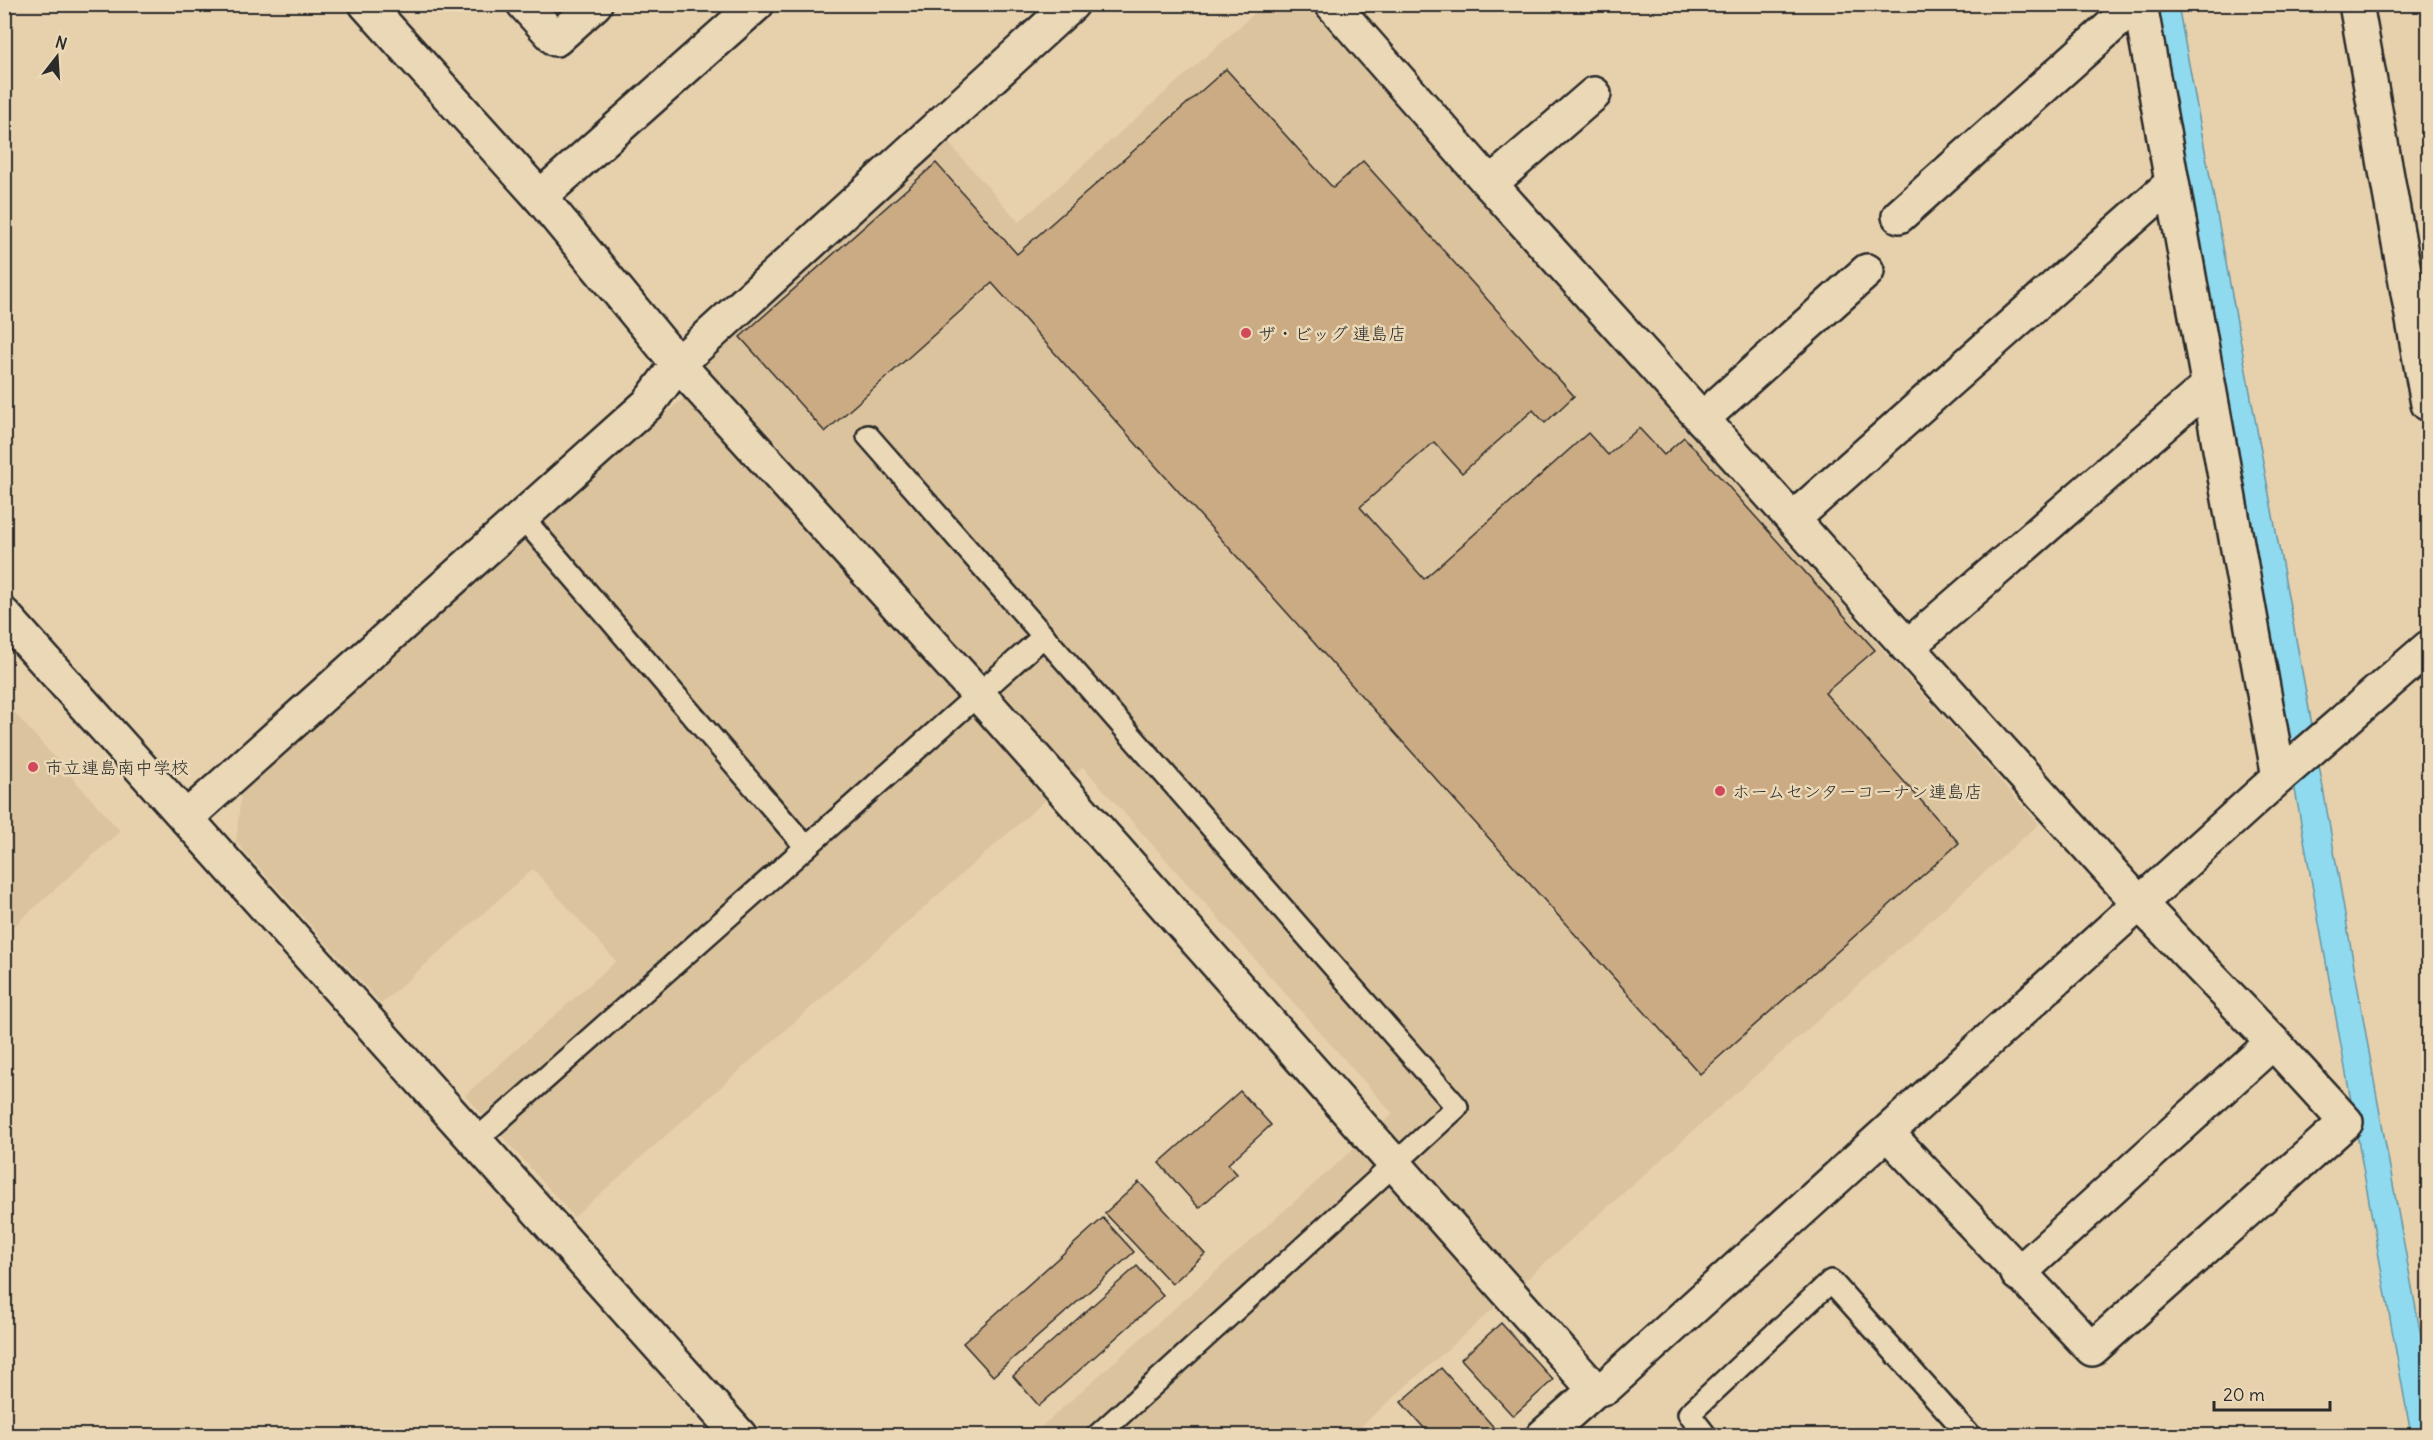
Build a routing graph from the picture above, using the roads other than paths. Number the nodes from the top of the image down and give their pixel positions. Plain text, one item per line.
1 (366, 4) edge
2 (524, 4) edge
3 (595, 4) edge
4 (757, 4) edge
5 (1072, 4) edge
6 (1332, 4) edge
7 (2138, 4) edge
8 (2356, 4) edge
9 (1594, 94) dead end
10 (1490, 184) junction
11 (2171, 184) junction
12 (540, 197) junction
13 (1899, 216) dead end
14 (1867, 271) dead end
15 (678, 363) junction
16 (2207, 387) junction
17 (2428, 404) edge
18 (1701, 419) junction
19 (868, 436) dead end
20 (522, 517) junction
21 (1793, 519) junction
22 (4, 615) edge
23 (1044, 636) junction
24 (1907, 647) junction
25 (2428, 648) edge
26 (978, 694) junction
27 (2284, 772) junction
28 (186, 818) junction
29 (806, 847) junction
30 (2140, 904) junction
31 (2273, 1042) junction
32 (1887, 1133) junction
33 (476, 1140) junction
34 (1395, 1164) junction
35 (2018, 1274) junction
36 (1594, 1390) junction
37 (740, 1436) edge
38 (1097, 1436) edge
39 (1543, 1436) edge
40 (1706, 1436) edge
41 (1970, 1436) edge

1 - 12 street
2 - 3 street
4 - 12 street
5 - 15 street
6 - 10 street
7 - 11 street
7 - 13 street
8 - 17 street
9 - 10 street
10 - 18 street
11 - 16 street
11 - 21 street
12 - 15 street
14 - 18 street
15 - 20 street
15 - 26 street
16 - 24 street
16 - 27 street
18 - 21 street
19 - 23 lane
20 - 28 street
20 - 29 lane
21 - 24 street
22 - 28 street
23 - 26 lane
23 - 34 lane
24 - 30 street
25 - 27 street
26 - 29 lane
26 - 34 street
27 - 30 street
28 - 33 street
29 - 33 lane
30 - 31 street
30 - 32 street
31 - 35 street
31 - 35 street
32 - 35 street
32 - 36 street
33 - 37 street
34 - 36 street
34 - 38 lane
36 - 39 street
40 - 41 lane

